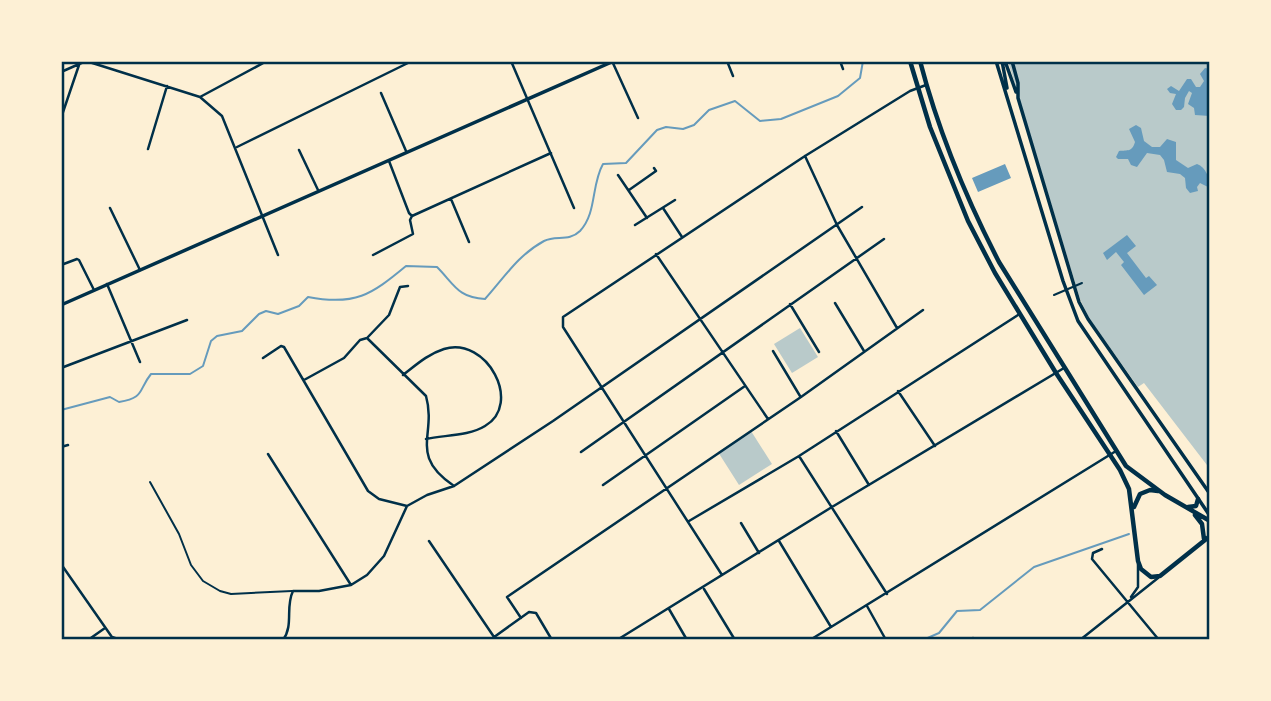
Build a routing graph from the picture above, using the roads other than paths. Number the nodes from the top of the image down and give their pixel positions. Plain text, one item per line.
1 (86, 61) edge
2 (267, 61) edge
3 (412, 61) edge
4 (511, 61) edge
5 (613, 61) edge
6 (727, 61) edge
7 (840, 61) edge
8 (910, 61) edge
9 (920, 61) edge
10 (996, 61) edge
11 (1003, 61) edge
12 (1012, 61) edge
13 (79, 65) junction
14 (844, 69) dead end
15 (61, 72) edge
16 (733, 76) dead end
17 (926, 85) junction
18 (167, 86) junction
19 (918, 88) junction
20 (381, 93) dead end
21 (200, 97) junction
22 (1018, 97) junction
23 (528, 99) junction
24 (1010, 100) junction
25 (61, 118) edge
26 (638, 118) dead end
27 (237, 147) junction
28 (149, 149) dead end
29 (299, 150) dead end
30 (406, 153) junction
31 (551, 153) junction
32 (805, 156) junction
33 (388, 160) junction
34 (654, 168) dead end
35 (618, 174) dead end
36 (318, 190) junction
37 (629, 190) junction
38 (451, 199) junction
39 (675, 200) dead end
40 (862, 207) dead end
41 (110, 208) dead end
42 (574, 208) dead end
43 (663, 208) junction
44 (263, 216) junction
45 (412, 216) junction
46 (647, 218) junction
47 (635, 225) dead end
48 (836, 225) junction
49 (682, 237) junction
50 (884, 239) dead end
51 (469, 242) dead end
52 (656, 254) junction
53 (278, 255) dead end
54 (373, 256) dead end
55 (856, 259) junction
56 (61, 265) edge
57 (140, 270) junction
58 (1082, 283) dead end
59 (107, 284) junction
60 (408, 286) dead end
61 (94, 290) junction
62 (1054, 295) dead end
63 (835, 303) dead end
64 (790, 304) junction
65 (61, 305) edge
66 (923, 310) dead end
67 (1020, 314) junction
68 (701, 318) junction
69 (187, 320) dead end
70 (897, 328) junction
71 (367, 338) junction
72 (131, 342) junction
73 (723, 351) junction
74 (773, 351) dead end
75 (864, 351) junction
76 (819, 352) dead end
77 (263, 358) dead end
78 (139, 362) dead end
79 (61, 368) edge
80 (1064, 368) junction
81 (1056, 373) junction
82 (403, 375) junction
83 (304, 380) junction
84 (745, 386) junction
85 (602, 388) junction
86 (898, 391) junction
87 (801, 397) junction
88 (768, 419) junction
89 (624, 422) junction
90 (836, 432) junction
91 (426, 439) junction
92 (68, 445) dead end
93 (935, 446) junction
94 (61, 447) edge
95 (581, 452) dead end
96 (1116, 452) junction
97 (268, 454) dead end
98 (646, 455) junction
99 (799, 456) junction
100 (1110, 456) junction
101 (150, 482) dead end
102 (603, 485) dead end
103 (869, 485) junction
104 (454, 486) junction
105 (667, 488) junction
106 (1210, 494) edge
107 (1165, 495) junction
108 (1198, 499) junction
109 (407, 506) junction
110 (1184, 506) junction
111 (832, 507) junction
112 (1210, 516) edge
113 (1134, 517) junction
114 (690, 521) junction
115 (1210, 521) edge
116 (741, 523) dead end
117 (1210, 536) edge
118 (1204, 539) junction
119 (429, 541) dead end
120 (779, 541) junction
121 (1102, 548) dead end
122 (759, 553) junction
123 (1138, 561) junction
124 (61, 564) edge
125 (722, 575) junction
126 (1160, 576) junction
127 (351, 585) junction
128 (703, 587) junction
129 (293, 591) junction
130 (887, 594) junction
131 (1128, 601) junction
132 (867, 606) junction
133 (668, 608) junction
134 (521, 618) junction
135 (831, 627) junction
136 (105, 628) junction
137 (1210, 636) edge
138 (113, 638) edge
139 (492, 638) edge
140 (88, 640) edge
141 (121, 640) edge
142 (283, 640) edge
143 (552, 640) edge
144 (617, 640) edge
145 (687, 640) edge
146 (735, 640) edge
147 (810, 640) edge
148 (886, 640) edge
149 (1080, 640) edge
150 (1159, 640) edge
151 (1205, 640) edge

1 - 13 street
1 - 18 street
2 - 21 street
3 - 27 street
4 - 23 street
5 - 23 main road
5 - 26 street
6 - 16 street
7 - 14 street
8 - 19 main road
9 - 17 main road
10 - 24 main road
11 - 22 main road
11 - 24 main road
12 - 22 main road
13 - 15 street
13 - 25 street
17 - 19 street
17 - 80 main road
18 - 21 street
18 - 28 street
19 - 32 street
19 - 67 main road
20 - 30 street
21 - 27 street
22 - 106 main road
23 - 30 main road
23 - 31 street
24 - 108 main road
27 - 44 street
29 - 36 street
30 - 33 main road
31 - 38 street
31 - 42 street
32 - 48 street
32 - 49 street
33 - 36 main road
33 - 45 street
34 - 37 street
35 - 37 street
36 - 44 main road
37 - 46 street
38 - 45 street
38 - 51 street
39 - 43 street
40 - 48 street
41 - 57 street
43 - 46 street
43 - 49 street
44 - 53 street
44 - 57 main road
45 - 54 street
46 - 47 street
48 - 55 street
48 - 68 street
49 - 52 street
50 - 55 street
52 - 68 street
52 - 85 street
55 - 64 street
55 - 70 street
56 - 61 street
57 - 59 main road
58 - 62 street
59 - 61 main road
59 - 72 street
60 - 71 street
61 - 65 main road
63 - 75 street
64 - 73 street
64 - 76 street
66 - 70 street
67 - 81 main road
67 - 86 street
68 - 73 street
68 - 85 street
69 - 72 street
70 - 75 street
71 - 82 street
71 - 83 street
72 - 78 street
72 - 79 street
73 - 84 street
73 - 89 street
74 - 87 street
75 - 87 street
77 - 83 street
80 - 81 street
80 - 96 main road
81 - 93 street
81 - 100 main road
82 - 91 street
82 - 91 street
83 - 109 street
84 - 88 street
84 - 98 street
85 - 89 street
85 - 104 street
86 - 90 street
86 - 93 street
87 - 88 street
88 - 105 street
89 - 95 street
89 - 98 street
90 - 99 street
90 - 103 street
91 - 104 street
92 - 94 street
93 - 103 street
96 - 100 street
96 - 107 main road
97 - 127 street
98 - 102 street
98 - 105 street
99 - 111 street
99 - 114 street
100 - 113 main road
100 - 130 street
101 - 129 street
103 - 111 street
104 - 109 street
105 - 114 street
105 - 134 street
107 - 110 main road
107 - 113 main road
108 - 110 main road
108 - 112 main road
109 - 127 street
110 - 115 main road
110 - 118 main road
111 - 120 street
111 - 130 street
113 - 123 main road
114 - 125 street
116 - 122 street
117 - 118 main road
118 - 126 main road
119 - 139 street
120 - 122 street
120 - 135 street
121 - 131 street
122 - 125 street
123 - 126 main road
123 - 131 street
124 - 136 street
125 - 128 street
126 - 131 street
127 - 129 street
128 - 133 street
128 - 146 street
129 - 142 street
130 - 132 street
131 - 149 street
131 - 150 street
132 - 135 street
132 - 148 street
133 - 144 street
133 - 145 street
134 - 139 street
134 - 143 street
135 - 147 street
136 - 138 street
136 - 140 street
137 - 151 street
138 - 141 street

